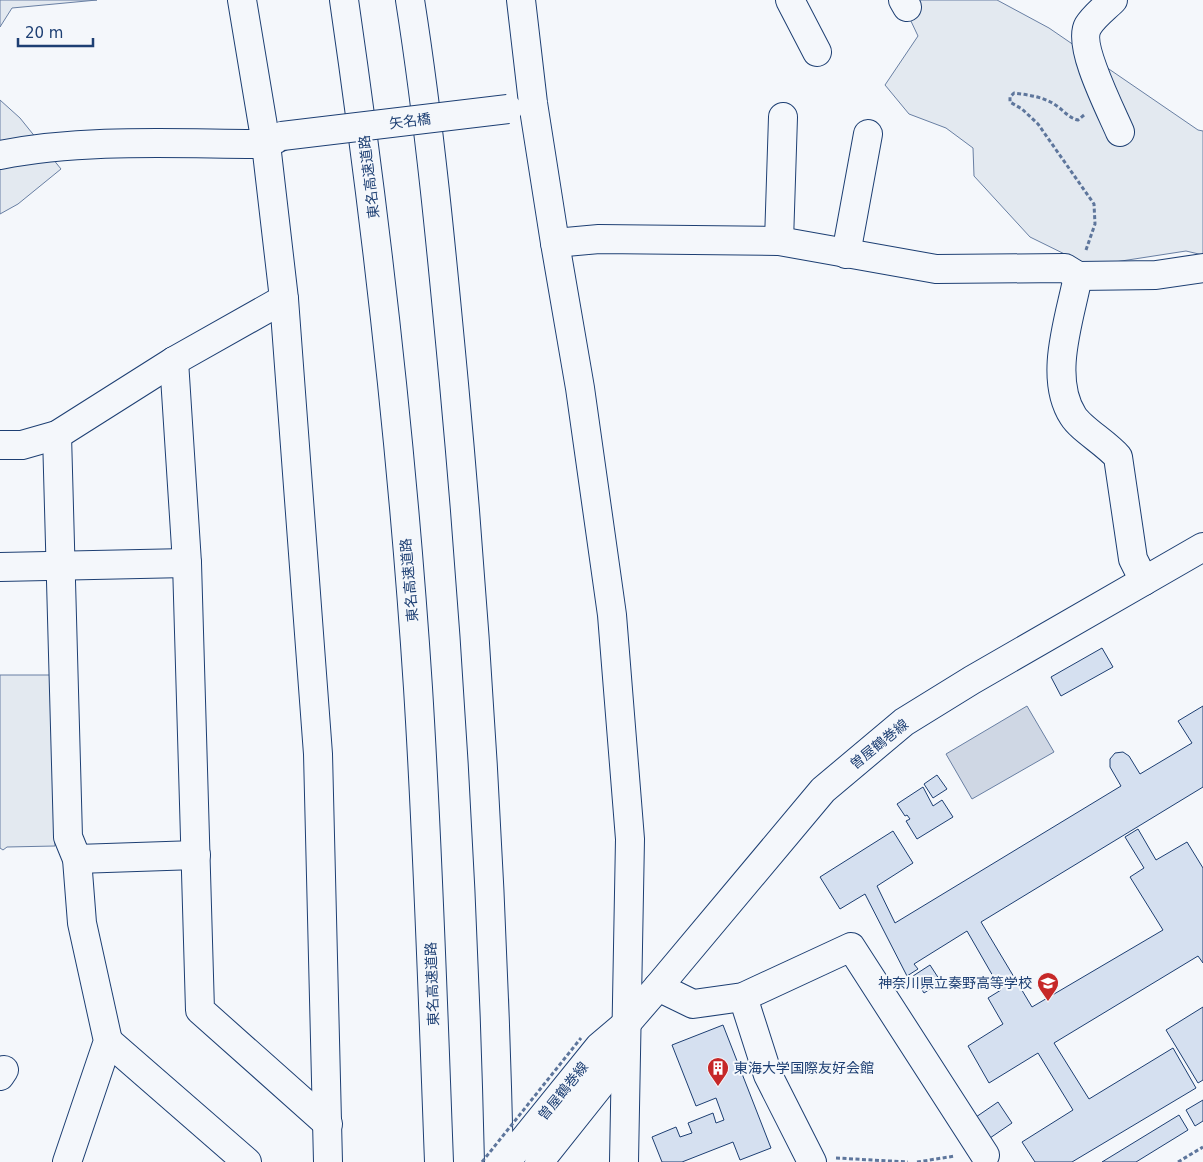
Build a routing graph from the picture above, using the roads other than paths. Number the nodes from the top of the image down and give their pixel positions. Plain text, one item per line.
1 (242, 0) edge
2 (344, 0) edge
3 (410, 0) edge
4 (521, 0) edge
5 (790, 0) edge
6 (1113, 0) edge
7 (816, 52) dead end
8 (521, 106) junction
9 (784, 118) dead end
10 (1120, 132) dead end
11 (868, 134) dead end
12 (274, 140) junction
13 (0, 155) edge
14 (779, 241) junction
15 (554, 242) junction
16 (846, 254) junction
17 (1203, 268) edge
18 (1071, 272) junction
19 (284, 299) junction
20 (174, 361) junction
21 (57, 435) junction
22 (0, 445) edge
23 (1203, 547) edge
24 (187, 563) junction
25 (61, 565) junction
26 (0, 567) edge
27 (1144, 581) junction
28 (196, 855) junction
29 (77, 859) junction
30 (658, 987) junction
31 (743, 997) junction
32 (626, 1024) junction
33 (108, 1041) junction
34 (328, 1124) junction
35 (985, 1155) road end
36 (810, 1159) edge
37 (67, 1162) edge
38 (247, 1162) edge
39 (328, 1162) edge
40 (440, 1162) edge
41 (499, 1162) edge
42 (506, 1162) edge
43 (539, 1162) edge
44 (624, 1162) edge

1 - 12 main road
2 - 40 main road, 東名高速道路
3 - 41 main road
4 - 8 main road
5 - 7 main road
6 - 10 main road
8 - 12 main road, 矢名橋, bridge
8 - 15 main road
9 - 14 main road
11 - 16 main road
12 - 13 main road, 矢名橋
12 - 19 main road
14 - 15 main road
14 - 16 main road
15 - 32 main road
16 - 18 main road
17 - 18 main road
18 - 27 main road
19 - 20 main road
19 - 34 main road
20 - 21 main road
20 - 24 main road
21 - 22 main road
21 - 25 main road
23 - 27 main road, 曽屋鶴巻線
24 - 25 main road
24 - 28 main road
25 - 26 main road
25 - 29 main road
27 - 30 main road, 曽屋鶴巻線
28 - 29 main road
28 - 34 main road
29 - 33 main road
30 - 31 main road
30 - 32 main road, 曽屋鶴巻線
31 - 35 main road
31 - 36 main road
32 - 42 main road, 曽屋鶴巻線
32 - 43 main road, 曽屋鶴巻線
32 - 44 main road
33 - 37 main road
33 - 38 main road
34 - 39 main road

